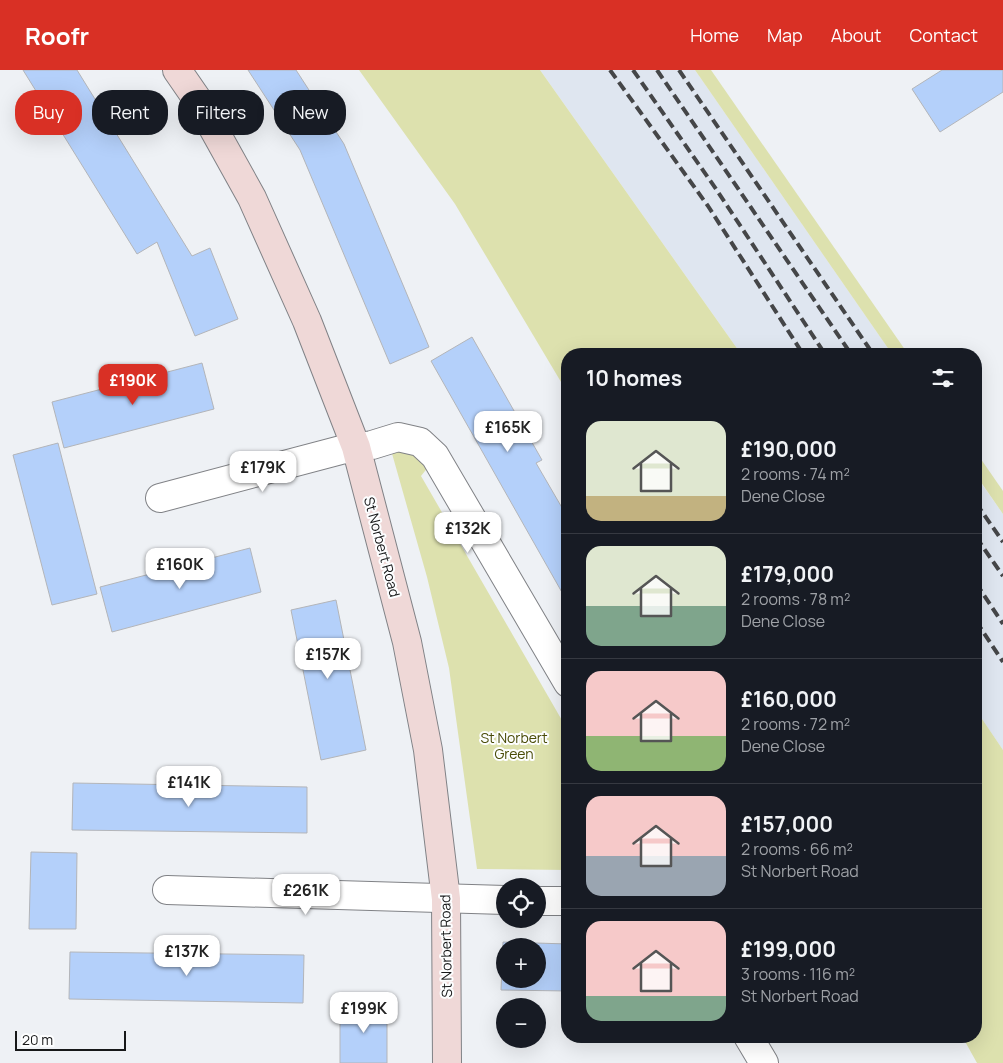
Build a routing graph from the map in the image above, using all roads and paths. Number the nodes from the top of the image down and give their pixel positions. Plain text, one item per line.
1 (177, 70) edge
2 (356, 447) junction
3 (160, 498) dead end
4 (561, 671) edge
5 (167, 890) dead end
6 (446, 899) junction
7 (496, 900) edge
8 (546, 901) edge
9 (561, 901) edge
10 (752, 1043) edge
11 (447, 1063) edge
12 (764, 1063) edge

1 - 2 street, St Norbert Road
2 - 3 street
2 - 4 street
2 - 6 street, St Norbert Road
5 - 6 street
6 - 7 street
6 - 11 street, St Norbert Road
8 - 9 street
10 - 12 street

